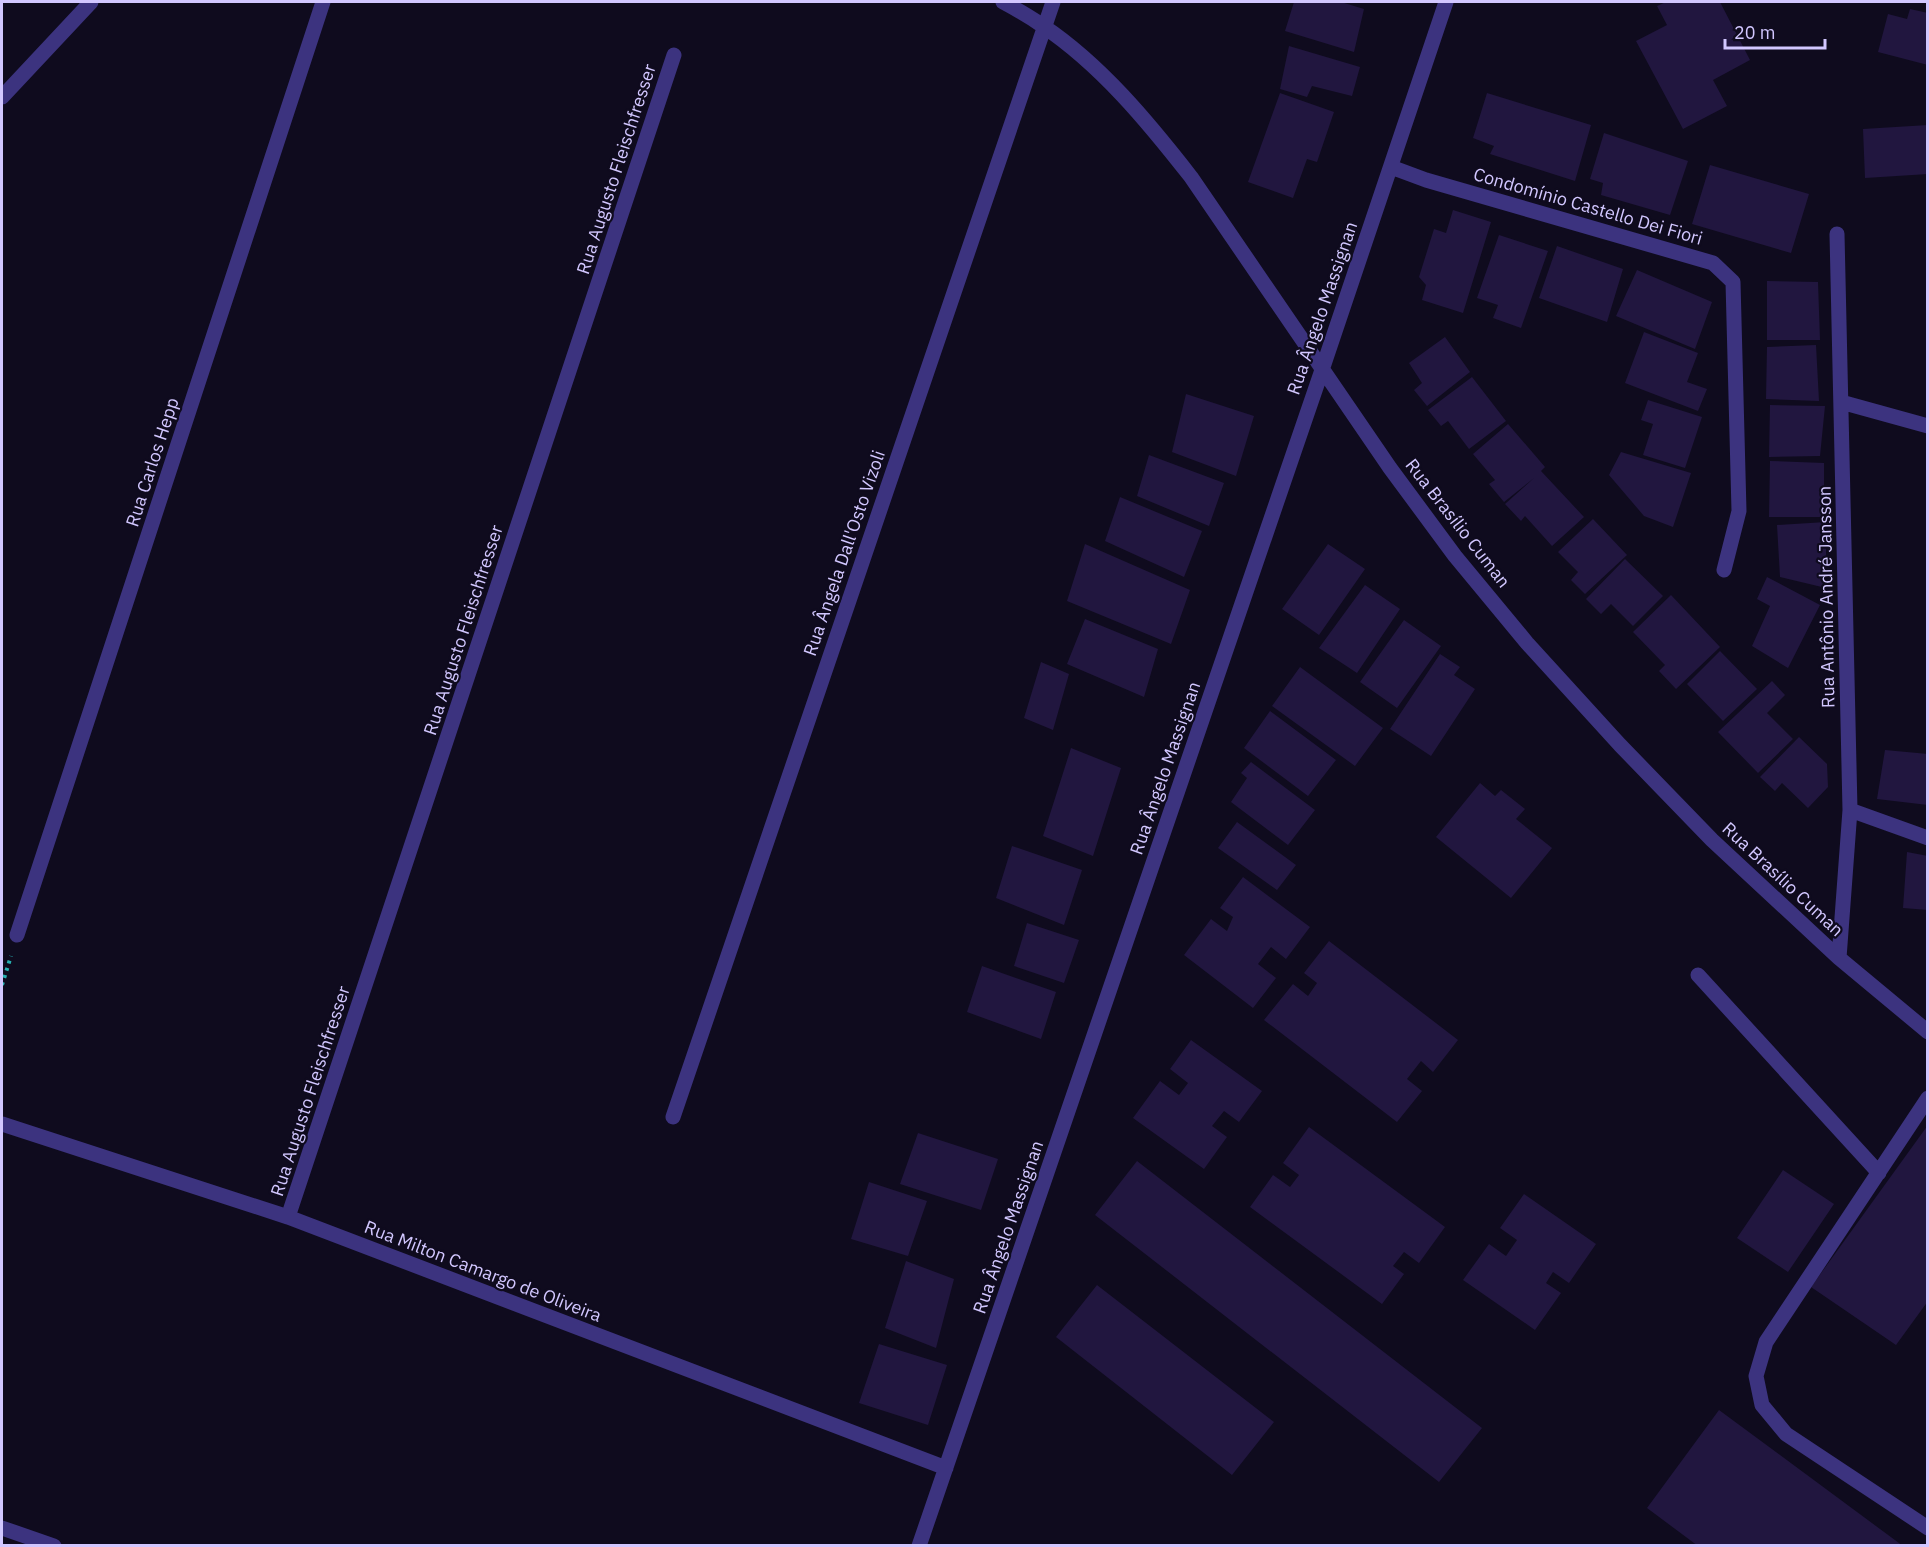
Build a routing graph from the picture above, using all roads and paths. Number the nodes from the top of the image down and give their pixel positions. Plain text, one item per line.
1 (91, 2) edge
2 (323, 2) edge
3 (1003, 2) edge
4 (1053, 2) edge
5 (1446, 2) edge
6 (1044, 26) junction
7 (674, 55) dead end
8 (2, 98) edge
9 (1391, 167) junction
10 (1837, 234) dead end
11 (1322, 370) junction
12 (1841, 402) junction
13 (1928, 426) edge
14 (1724, 570) dead end
15 (1850, 810) junction
16 (1928, 838) edge
17 (17, 935) dead end
18 (1839, 958) junction
19 (1698, 975) dead end
20 (1928, 1032) edge
21 (1928, 1098) edge
22 (673, 1117) dead end
23 (2, 1124) edge
24 (1879, 1173) junction
25 (288, 1217) junction
26 (946, 1468) junction
27 (2, 1528) edge
28 (1928, 1528) edge
29 (54, 1545) edge
30 (919, 1545) edge

1 - 8 street
2 - 17 street, Rua Carlos Hepp
3 - 6 street, Rua Brasílio Cuman
4 - 6 street, Rua Ângela Dall'Osto Vizoli
5 - 9 street, Rua Ângelo Massignan
6 - 11 street, Rua Brasílio Cuman
6 - 22 street, Rua Ângela Dall'Osto Vizoli
7 - 25 street, Rua Augusto Fleischfresser
9 - 11 street, Rua Ângelo Massignan
9 - 14 street, Condomínio Castello Dei Fiori
10 - 12 street, Rua Antônio André Jansson
11 - 18 street, Rua Brasílio Cuman
11 - 26 street, Rua Ângelo Massignan
12 - 13 street
12 - 15 street, Rua Antônio André Jansson
15 - 16 street
15 - 18 street, Rua Antônio André Jansson
18 - 20 street, Rua Brasílio Cuman
19 - 24 street
21 - 24 street
23 - 25 street, Rua Milton Camargo de Oliveira
24 - 28 street
25 - 26 street, Rua Milton Camargo de Oliveira
26 - 30 street, Rua Ângelo Massignan
27 - 29 street

